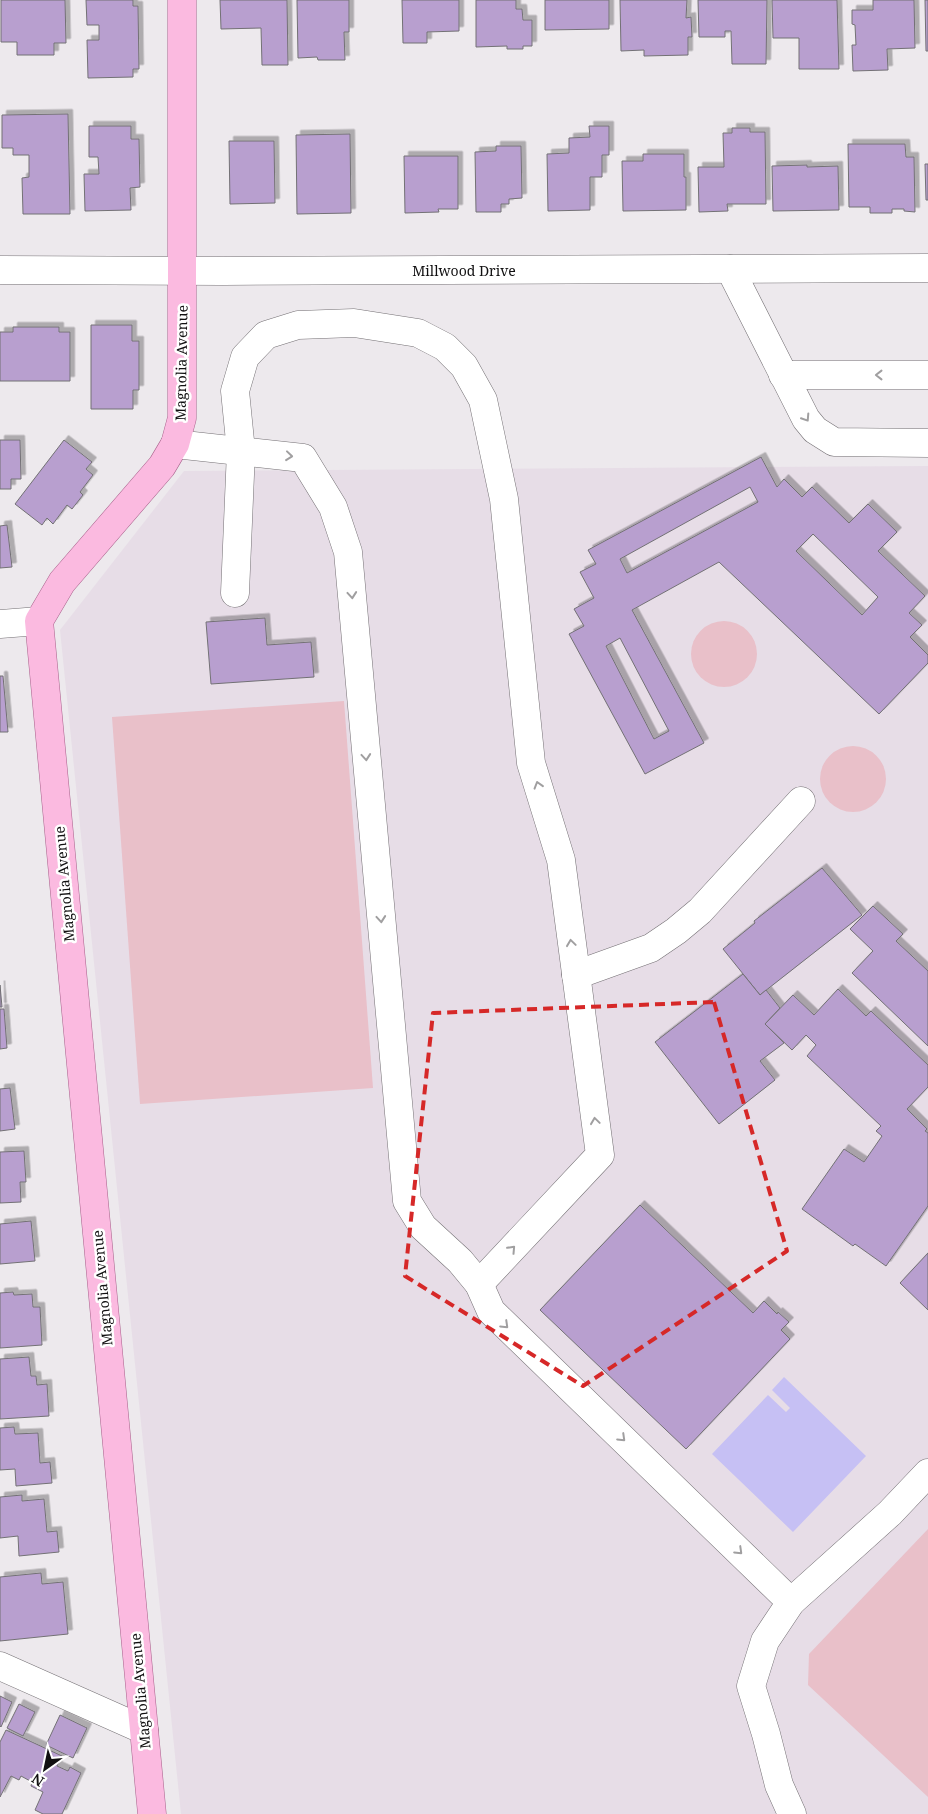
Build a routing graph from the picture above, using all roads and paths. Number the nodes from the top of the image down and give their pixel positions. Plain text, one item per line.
1 (182, 0) edge
2 (928, 268) edge
3 (730, 269) junction
4 (0, 270) edge
5 (182, 271) junction
6 (783, 375) junction
7 (928, 375) edge
8 (928, 443) edge
9 (175, 444) junction
10 (241, 451) junction
11 (235, 593) dead end
12 (39, 621) junction
13 (0, 624) edge
14 (801, 801) dead end
15 (576, 975) junction
16 (479, 1284) junction
17 (928, 1473) edge
18 (791, 1602) junction
19 (0, 1666) edge
20 (144, 1730) junction
21 (152, 1814) edge
22 (792, 1814) edge

1 - 5 main road, Magnolia Avenue
2 - 3 street, Millwood Drive
3 - 5 street, Millwood Drive
3 - 6 street
4 - 5 street, Millwood Drive
5 - 9 main road, Magnolia Avenue
7 -> 6 street
6 -> 8 street
9 - 10 street
9 - 12 main road, Magnolia Avenue
10 - 11 street
15 -> 10 street
10 -> 16 street
12 - 13 street
12 - 20 main road, Magnolia Avenue
14 - 15 street
16 -> 15 street
16 -> 18 street
17 - 18 street
18 - 22 street
19 - 20 street
20 - 21 main road, Magnolia Avenue

